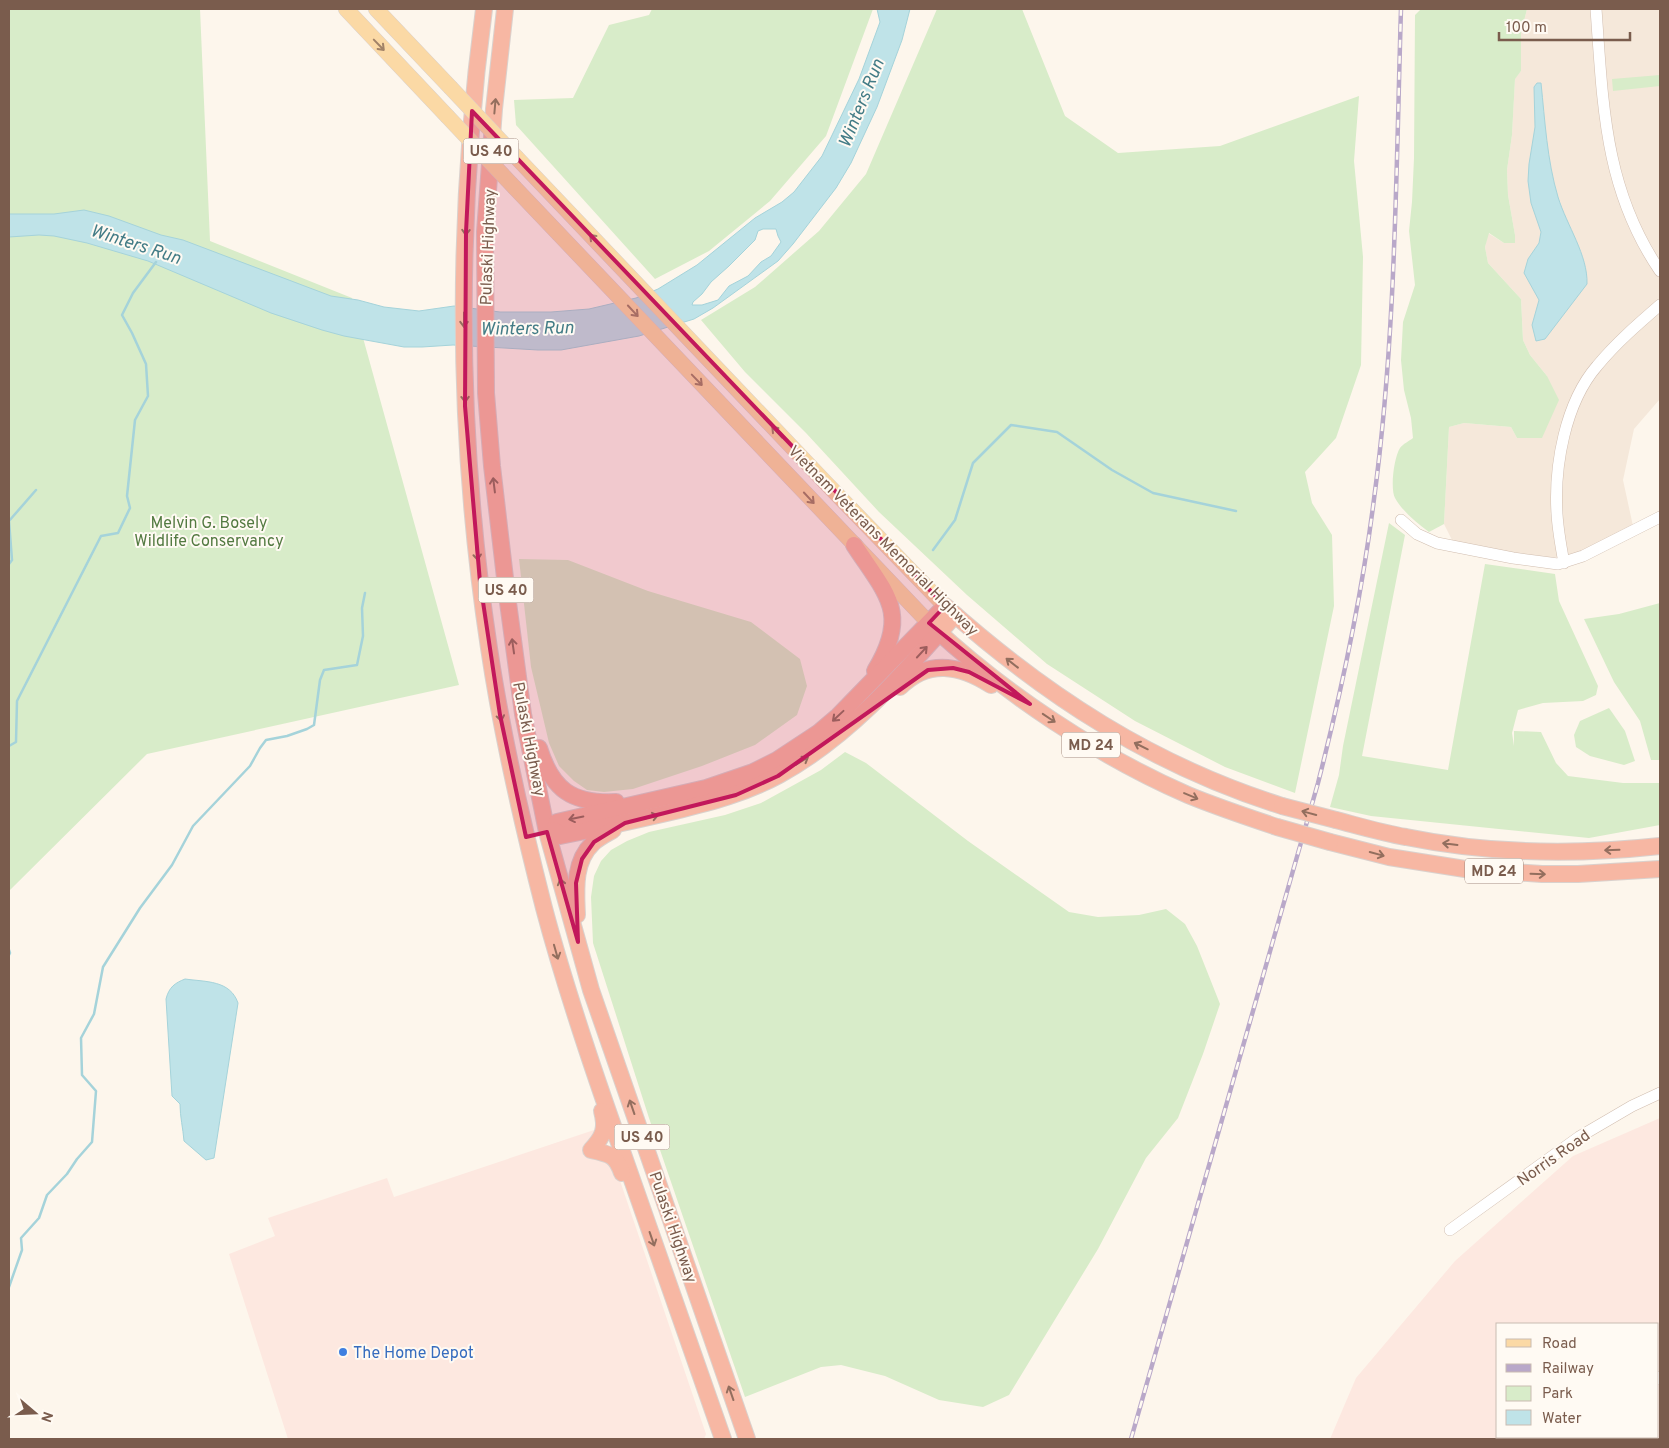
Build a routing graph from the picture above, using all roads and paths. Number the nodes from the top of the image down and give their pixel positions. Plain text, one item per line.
1 (346, 9) edge
2 (376, 9) edge
3 (484, 9) edge
4 (505, 9) edge
5 (1596, 9) edge
6 (1660, 271) edge
7 (1660, 305) edge
8 (1660, 517) edge
9 (1401, 520) dead end
10 (854, 546) junction
11 (1564, 563) junction
12 (950, 610) junction
13 (934, 628) junction
14 (519, 683) junction
15 (861, 693) junction
16 (1030, 704) junction
17 (847, 728) junction
18 (680, 795) junction
19 (625, 823) junction
20 (551, 831) junction
21 (526, 837) junction
22 (1660, 846) edge
23 (1660, 869) edge
24 (578, 942) junction
25 (581, 1032) junction
26 (1660, 1092) edge
27 (644, 1216) junction
28 (1450, 1230) dead end
29 (723, 1439) edge
30 (747, 1439) edge

1 -> 10 main road, Vietnam Veterans Memorial Highway / MD 24, bridge
12 -> 2 main road, Vietnam Veterans Memorial Highway / MD 24, bridge
3 -> 21 highway, Pulaski Highway / US 40
14 -> 4 highway, Pulaski Highway / US 40
5 - 6 street
7 - 11 street
8 - 11 street
9 - 11 street
10 - 13 main road, Vietnam Veterans Memorial Highway / MD 24
10 - 15 highway
12 - 13 highway
22 -> 12 highway, Vietnam Veterans Memorial Highway / MD 24, bridge
13 - 15 highway
13 - 16 highway, Vietnam Veterans Memorial Highway / MD 24
17 -> 13 highway
14 - 18 highway
14 - 20 highway, Pulaski Highway / US 40
15 -> 18 highway
16 - 17 highway
16 -> 23 highway, Vietnam Veterans Memorial Highway / MD 24, bridge
19 -> 17 highway
18 -> 20 highway
19 - 20 highway
19 - 24 highway
20 - 21 highway
24 -> 20 highway, Pulaski Highway / US 40
21 -> 25 highway, Pulaski Highway / US 40
30 -> 24 highway, Pulaski Highway / US 40
25 - 27 highway, Pulaski Highway / US 40
25 - 27 highway
26 - 28 street, Norris Road
27 -> 29 highway, Pulaski Highway / US 40

